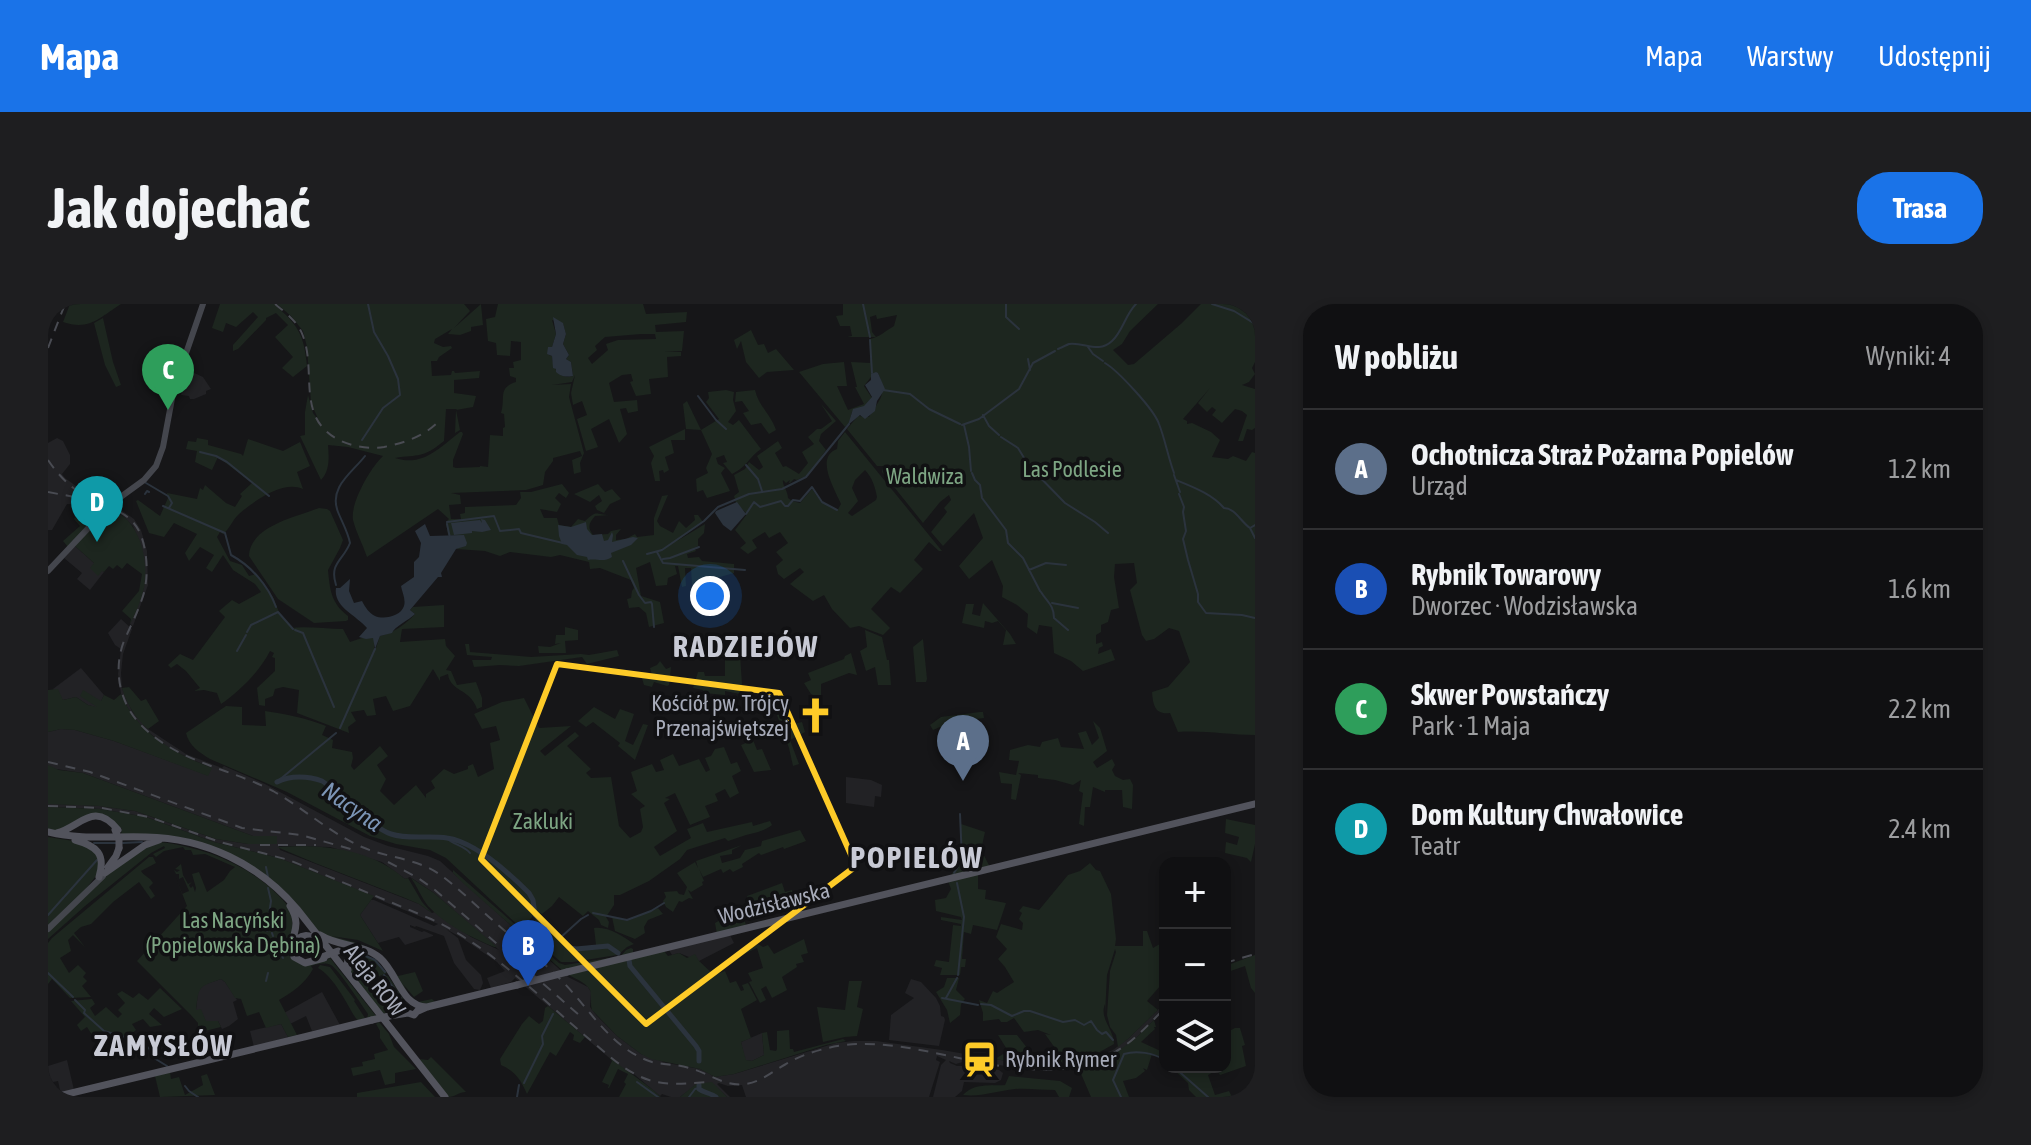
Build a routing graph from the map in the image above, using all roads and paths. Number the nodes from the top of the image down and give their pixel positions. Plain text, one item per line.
1 (203, 304) edge
2 (48, 571) edge
3 (1255, 804) edge
4 (116, 830) junction
5 (50, 834) edge
6 (93, 837) junction
7 (73, 839) junction
8 (159, 840) junction
9 (184, 842) junction
10 (102, 875) junction
11 (286, 901) junction
12 (310, 925) junction
13 (48, 929) edge
14 (323, 946) junction
15 (359, 950) junction
16 (323, 957) junction
17 (352, 979) junction
18 (412, 1008) junction
19 (55, 1097) edge
20 (443, 1097) edge

1 - 2 main road
3 - 18 main road, Wodzisławska, bridge
4 - 5 main road
4 - 6 main road
4 - 10 main road, bridge
5 - 6 main road, Aleja ROW
5 - 7 main road, Aleja ROW
6 - 9 main road, Aleja ROW
7 - 8 main road, Aleja ROW
7 - 10 main road
8 - 9 main road, Aleja ROW
8 - 10 main road
9 - 11 main road, Aleja ROW
9 - 12 main road, Aleja ROW
10 - 13 main road
11 - 14 main road, Aleja ROW
11 - 16 main road
12 - 15 main road
12 - 17 main road, Aleja ROW
14 - 16 main road
14 - 20 main road, Aleja ROW
15 - 16 main road, bridge
15 - 17 main road
15 - 18 main road
17 - 20 main road, Aleja ROW
18 - 19 main road, bridge

